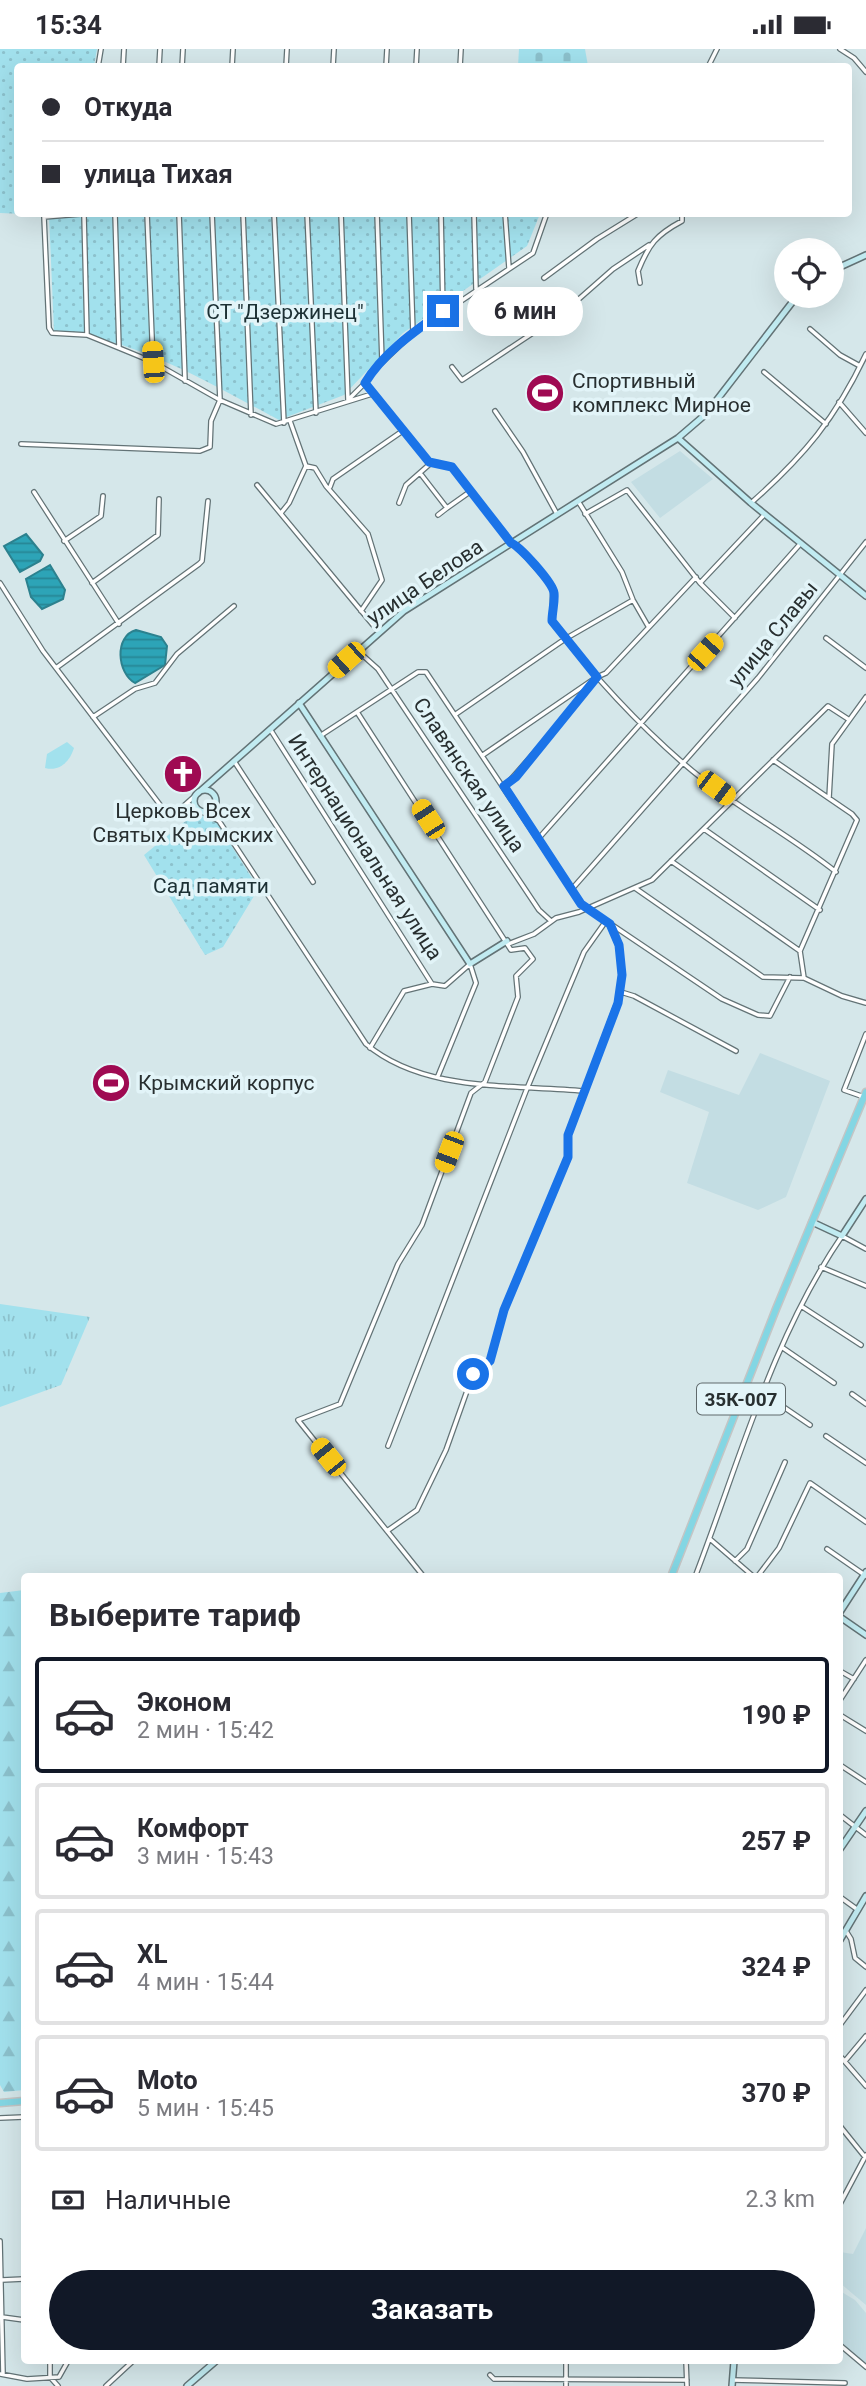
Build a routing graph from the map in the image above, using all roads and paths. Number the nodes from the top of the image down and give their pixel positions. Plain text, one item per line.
1 (840, 49) edge
2 (866, 72) edge
3 (44, 217) edge
4 (84, 217) edge
5 (115, 217) edge
6 (147, 217) edge
7 (179, 217) edge
8 (212, 217) edge
9 (243, 217) edge
10 (274, 217) edge
11 (307, 217) edge
12 (341, 217) edge
13 (377, 217) edge
14 (409, 217) edge
15 (441, 217) edge
16 (474, 217) edge
17 (505, 217) edge
18 (546, 217) edge
19 (633, 217) edge
20 (683, 217) edge
21 (649, 245) junction
22 (866, 255) edge
23 (844, 265) edge
24 (509, 268) junction
25 (544, 278) dead end
26 (640, 283) dead end
27 (476, 289) junction
28 (788, 308) edge
29 (443, 311) junction
30 (810, 329) dead end
31 (413, 333) junction
32 (87, 335) junction
33 (119, 348) junction
34 (866, 354) edge
35 (382, 361) junction
36 (153, 362) junction
37 (860, 366) junction
38 (452, 367) dead end
39 (764, 372) dead end
40 (185, 381) junction
41 (365, 383) junction
42 (372, 394) junction
43 (220, 400) junction
44 (348, 400) junction
45 (839, 402) junction
46 (495, 411) dead end
47 (316, 413) junction
48 (251, 415) junction
49 (290, 421) junction
50 (284, 423) junction
51 (826, 424) junction
52 (404, 430) junction
53 (866, 433) edge
54 (678, 438) junction
55 (22, 444) dead end
56 (431, 463) junction
57 (306, 466) junction
58 (419, 473) junction
59 (257, 485) dead end
60 (331, 490) junction
61 (471, 491) junction
62 (34, 492) dead end
63 (103, 496) dead end
64 (159, 499) dead end
65 (208, 501) dead end
66 (578, 501) junction
67 (398, 503) dead end
68 (751, 503) junction
69 (447, 509) junction
70 (281, 513) junction
71 (557, 514) junction
72 (585, 514) junction
73 (765, 514) junction
74 (438, 515) dead end
75 (64, 541) junction
76 (866, 542) edge
77 (512, 543) junction
78 (801, 543) junction
79 (841, 575) junction
80 (696, 577) junction
81 (0, 583) edge
82 (92, 583) junction
83 (700, 583) junction
84 (866, 596) edge
85 (633, 600) junction
86 (234, 605) dead end
87 (361, 611) junction
88 (735, 618) junction
89 (119, 625) junction
90 (648, 626) junction
91 (378, 631) junction
92 (826, 638) dead end
93 (565, 639) junction
94 (357, 650) junction
95 (56, 668) junction
96 (866, 668) edge
97 (595, 678) junction
98 (392, 689) junction
99 (866, 698) edge
100 (299, 703) junction
101 (356, 712) junction
102 (456, 714) junction
103 (93, 718) junction
104 (848, 719) junction
105 (642, 723) junction
106 (270, 728) junction
107 (320, 736) junction
108 (483, 755) junction
109 (773, 760) junction
110 (234, 761) junction
111 (683, 763) junction
112 (216, 777) junction
113 (504, 786) junction
114 (197, 794) junction
115 (829, 799) junction
116 (732, 800) junction
117 (216, 801) junction
118 (188, 804) junction
119 (201, 811) junction
120 (219, 821) junction
121 (704, 829) junction
122 (539, 838) junction
123 (671, 861) junction
124 (836, 872) junction
125 (313, 882) dead end
126 (635, 888) junction
127 (572, 889) junction
128 (586, 908) junction
129 (820, 909) junction
130 (551, 921) junction
131 (608, 923) junction
132 (508, 943) junction
133 (800, 951) junction
134 (470, 964) junction
135 (790, 977) junction
136 (804, 978) junction
137 (432, 984) junction
138 (621, 992) junction
139 (866, 1003) edge
140 (866, 1034) edge
141 (370, 1048) junction
142 (736, 1051) dead end
143 (437, 1077) junction
144 (485, 1082) junction
145 (528, 1086) junction
146 (585, 1091) junction
147 (865, 1095) edge
148 (866, 1200) edge
149 (812, 1222) junction
150 (842, 1237) junction
151 (866, 1249) edge
152 (821, 1267) junction
153 (866, 1286) edge
154 (801, 1306) junction
155 (861, 1345) dead end
156 (783, 1348) junction
157 (834, 1383) dead end
158 (763, 1393) junction
159 (852, 1394) dead end
160 (866, 1404) edge
161 (810, 1425) dead end
162 (826, 1436) dead end
163 (388, 1446) dead end
164 (785, 1462) dead end
165 (866, 1463) edge
166 (866, 1522) edge
167 (387, 1531) junction
168 (710, 1539) junction
169 (827, 1549) dead end
170 (735, 1560) junction
171 (421, 1573) edge
172 (673, 1573) edge
173 (697, 1573) edge
174 (751, 1573) edge
175 (759, 1573) edge
176 (865, 1574) edge
177 (843, 1609) edge
178 (843, 1616) edge
179 (866, 1635) edge
180 (866, 1660) edge
181 (843, 1673) edge
182 (854, 1679) junction
183 (843, 1696) edge
184 (843, 1717) edge
185 (866, 1731) edge
186 (843, 1767) edge
187 (866, 1782) edge
188 (866, 1811) edge
189 (843, 1817) edge
190 (856, 1827) junction
191 (866, 1835) edge
192 (843, 1845) edge
193 (866, 1896) edge
194 (843, 1899) edge
195 (858, 1910) junction
196 (846, 1931) junction
197 (843, 1936) edge
198 (866, 1967) edge
199 (866, 1990) edge
200 (843, 2021) edge
201 (866, 2036) edge
202 (845, 2061) joint
203 (866, 2087) edge
204 (21, 2101) edge
205 (0, 2103) edge
206 (21, 2117) edge
207 (0, 2118) edge
208 (843, 2130) edge
209 (865, 2156) edge
210 (843, 2198) edge
211 (0, 2241) edge
212 (21, 2279) edge
213 (1, 2280) edge
214 (2, 2317) junction
215 (21, 2320) edge
216 (843, 2348) edge
217 (50, 2364) edge
218 (66, 2364) edge
219 (130, 2364) edge
220 (213, 2364) edge
221 (566, 2364) edge
222 (686, 2364) edge
223 (734, 2364) edge
224 (866, 2367) edge
225 (2, 2374) edge
226 (490, 2375) dead end
227 (50, 2377) junction
228 (566, 2378) junction
229 (687, 2379) junction
230 (732, 2383) edge
231 (845, 2383) dead end
232 (794, 2384) edge
233 (191, 2385) edge
234 (58, 2386) edge
235 (106, 2386) edge
236 (566, 2386) edge
237 (687, 2386) edge

1 - 2 street
3 - 32 street
4 - 32 street
5 - 33 street
6 - 36 street
7 - 40 street
8 - 43 street
9 - 48 street
10 - 50 street
11 - 47 street
12 - 44 street
13 - 35 street
14 - 31 street
15 - 29 street
16 - 27 street
17 - 24 street
18 - 24 street
19 - 25 street
20 - 21 street
21 - 26 street
21 - 38 street
22 - 23 main road
24 - 27 street
27 - 29 street
28 - 54 main road, улица Белова
29 - 31 street
30 - 37 street
31 - 35 street
32 - 33 street
33 - 36 street
34 - 37 street
35 - 41 street
36 - 40 street
37 - 45 street
39 - 51 street
40 - 43 street
41 - 42 street
41 - 44 street
42 - 44 street
42 - 52 street
43 - 48 street
43 - 55 street
44 - 47 street
45 - 51 street
45 - 53 street
46 - 71 street
47 - 49 street
48 - 50 street
49 - 50 street
49 - 57 street
51 - 68 street
52 - 56 street
52 - 60 street
54 - 66 main road, улица Белова
54 - 68 main road
56 - 58 street
56 - 61 street
57 - 60 street
57 - 70 street
58 - 67 street
58 - 69 street
59 - 70 street
60 - 87 street
61 - 69 street
61 - 77 street
62 - 75 street
63 - 75 street
64 - 82 street
65 - 89 street
66 - 71 main road, улица Белова
66 - 72 street
68 - 73 main road
69 - 74 street
70 - 87 street
71 - 77 main road, улица Белова
72 - 80 street
72 - 85 street
73 - 78 main road
73 - 83 street
75 - 82 street
76 - 79 street, улица Славы
77 - 91 main road, улица Белова
77 - 93 street
78 - 79 main road
78 - 88 street
79 - 84 main road
79 - 111 street, улица Славы
80 - 83 street
80 - 90 street
81 - 95 street
82 - 89 street
83 - 88 street
85 - 90 street
85 - 93 street
86 - 103 street
87 - 91 street
88 - 105 street
89 - 95 street
90 - 97 street
91 - 94 main road, улица Белова
92 - 96 street
93 - 97 street
93 - 102 street
94 - 98 street, Славянская улица
94 - 100 main road, улица Белова
95 - 103 street
97 - 105 street
97 - 108 street
97 - 113 street
98 - 101 street
98 - 102 street
98 - 130 street, Славянская улица
99 - 104 street
100 - 106 main road, улица Белова
100 - 107 main road, Интернациональная улица
101 - 107 street
101 - 132 street
102 - 108 street
103 - 118 street
104 - 109 street
104 - 115 street
105 - 111 street
105 - 122 street
106 - 110 main road, улица Белова
106 - 137 street, Интернациональная улица
107 - 134 main road, Интернациональная улица
108 - 113 street
109 - 115 street
109 - 116 street
110 - 112 main road, улица Белова
110 - 125 street
111 - 116 street
111 - 127 street, улица Славы
112 - 114 main road, улица Белова
112 - 117 main road
113 - 122 street
114 - 117 main road
114 - 118 street
114 - 119 main road
115 - 124 street
116 - 121 street
116 - 124 street
117 - 119 main road
117 - 120 street
118 - 119 street
119 - 120 street
120 - 141 street
121 - 123 street
121 - 129 street
122 - 127 street
123 - 126 street
123 - 133 street
124 - 129 street
126 - 128 street
126 - 135 street
127 - 128 street
128 - 130 street
128 - 131 street
129 - 133 street
130 - 132 street
131 - 135 street
131 - 138 street
131 - 145 street
132 - 134 main road
132 - 144 street
133 - 136 street
134 - 137 street
134 - 143 street
135 - 136 street
136 - 139 street
137 - 141 street
138 - 142 street
138 - 146 street
140 - 147 street
141 - 143 street
143 - 144 street
144 - 145 street
144 - 167 street
145 - 146 street
145 - 163 street
146 - 167 street
147 - 149 main road, 35К-007
148 - 150 main road
149 - 150 main road
149 - 172 main road, 35К-007
150 - 151 street
150 - 152 street
152 - 153 street
152 - 154 street
154 - 155 street
154 - 156 street
156 - 157 street
156 - 158 street
158 - 161 street
158 - 168 street
159 - 160 street
162 - 165 street
164 - 170 street
166 - 175 street
167 - 171 street
168 - 170 street
168 - 173 street
169 - 176 street
170 - 174 street
176 - 177 main road
178 - 179 main road
180 - 182 street
181 - 182 street
182 - 183 street
184 - 185 street
186 - 187 street
188 - 190 main road
189 - 190 street
190 - 191 street
190 - 192 main road
193 - 195 main road
194 - 195 street
195 - 196 main road
196 - 197 main road
196 - 198 street
199 - 200 street
201 - 202 street
202 - 203 street
204 - 205 main road
206 - 207 street
208 - 209 street
209 - 210 street
211 - 213 street
212 - 213 street
213 - 214 street
214 - 215 street
214 - 225 street
216 - 224 street
217 - 227 street
218 - 227 street
219 - 235 street
220 - 233 main road
221 - 228 street
222 - 229 street
223 - 230 main road
225 - 227 street
226 - 228 street
227 - 234 street
228 - 229 street
228 - 236 street
229 - 237 street
230 - 232 street
231 - 232 street

